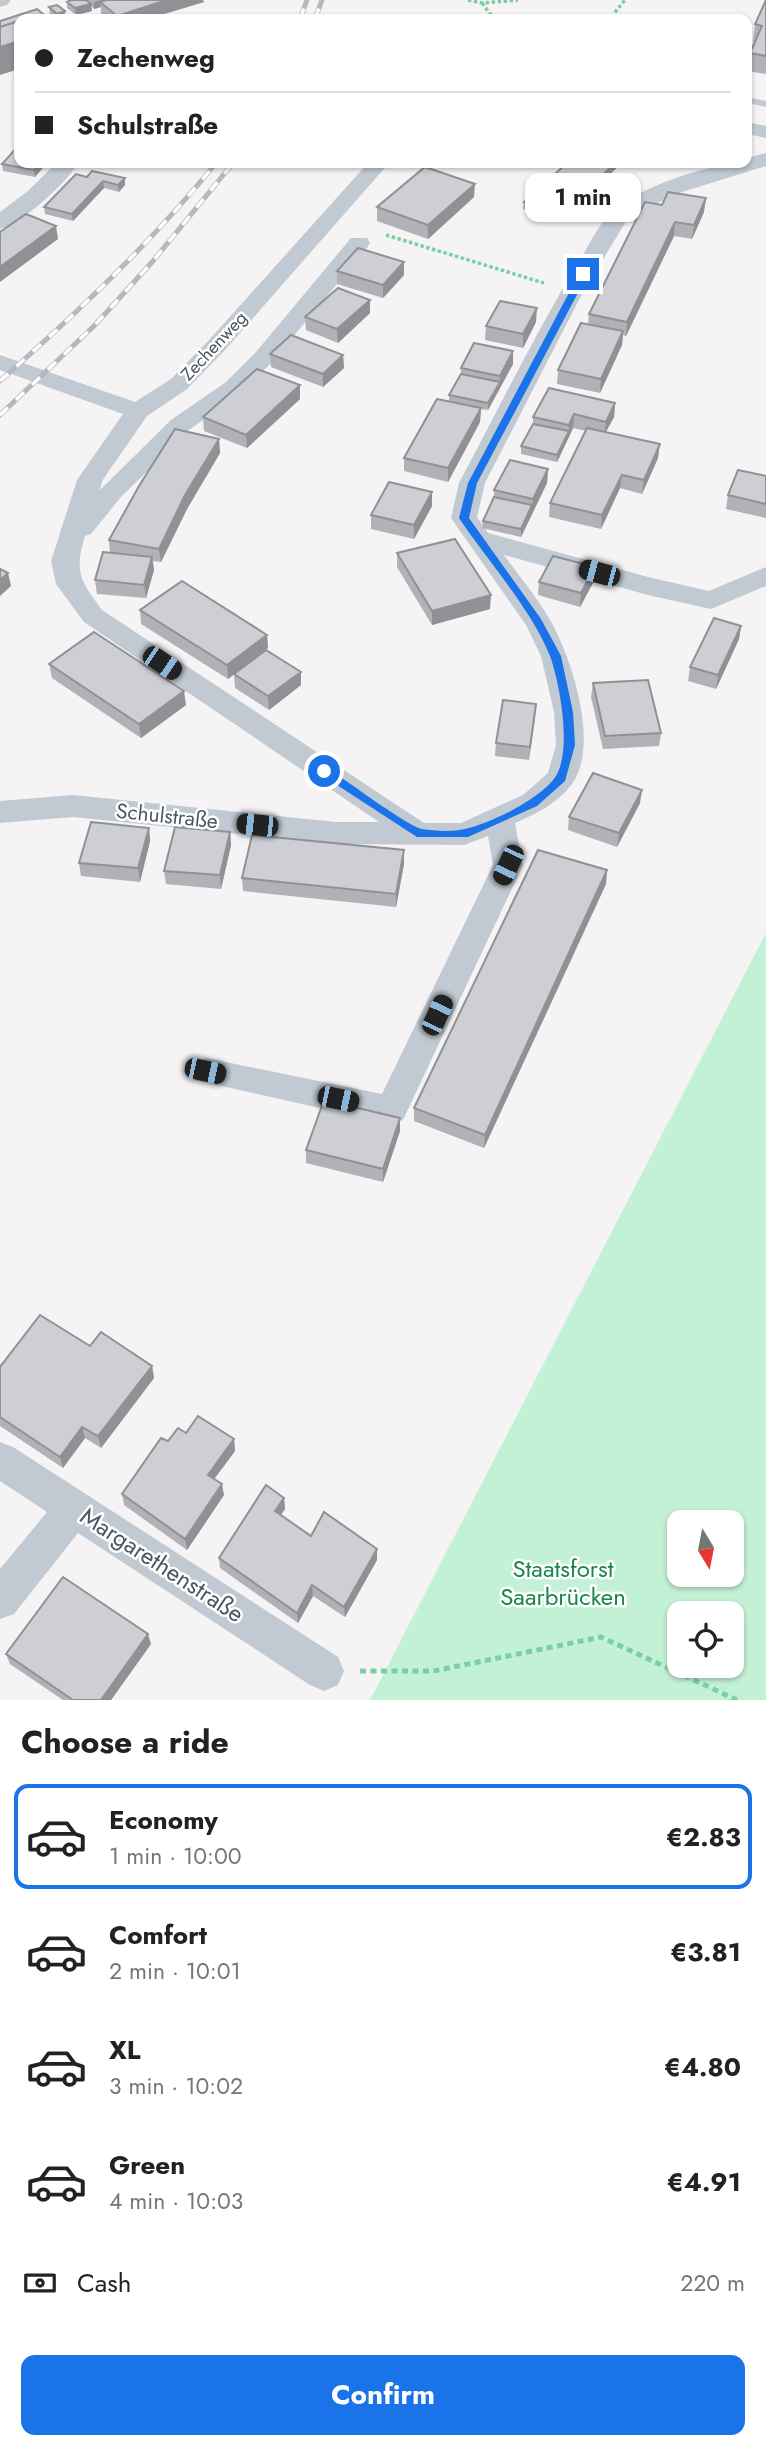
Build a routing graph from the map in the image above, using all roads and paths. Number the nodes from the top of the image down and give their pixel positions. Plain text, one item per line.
1 (468, 0) edge
2 (518, 0) edge
3 (625, 0) edge
4 (482, 3) junction
5 (490, 14) edge
6 (613, 14) edge
7 (63, 168) edge
8 (375, 168) edge
9 (737, 168) edge
10 (330, 218) junction
11 (0, 222) edge
12 (359, 243) dead end
13 (572, 292) junction
14 (0, 362) edge
15 (138, 411) junction
16 (73, 539) junction
17 (478, 539) junction
18 (766, 576) edge
19 (0, 812) edge
20 (500, 820) junction
21 (417, 833) junction
22 (205, 1071) dead end
23 (0, 1460) edge
24 (74, 1508) junction
25 (0, 1600) edge
26 (324, 1671) joint
27 (736, 1699) edge

1 - 4 path
2 - 4 path
3 - 6 path
4 - 5 path
7 - 11 street
8 - 10 street, Zechenweg
9 - 13 street, Schulstraße
10 - 13 path
10 - 15 street, Zechenweg
12 - 16 street, Zechenweg
13 - 17 street, Schulstraße
14 - 15 street
15 - 16 street, Zechenweg
16 - 21 street, Zechenweg
17 - 18 street
17 - 20 street, Schulstraße
19 - 21 street, Schulstraße
20 - 21 street, Schulstraße
20 - 22 street
23 - 24 street, Margarethenstraße
24 - 25 street
24 - 26 street, Margarethenstraße
26 - 27 path

